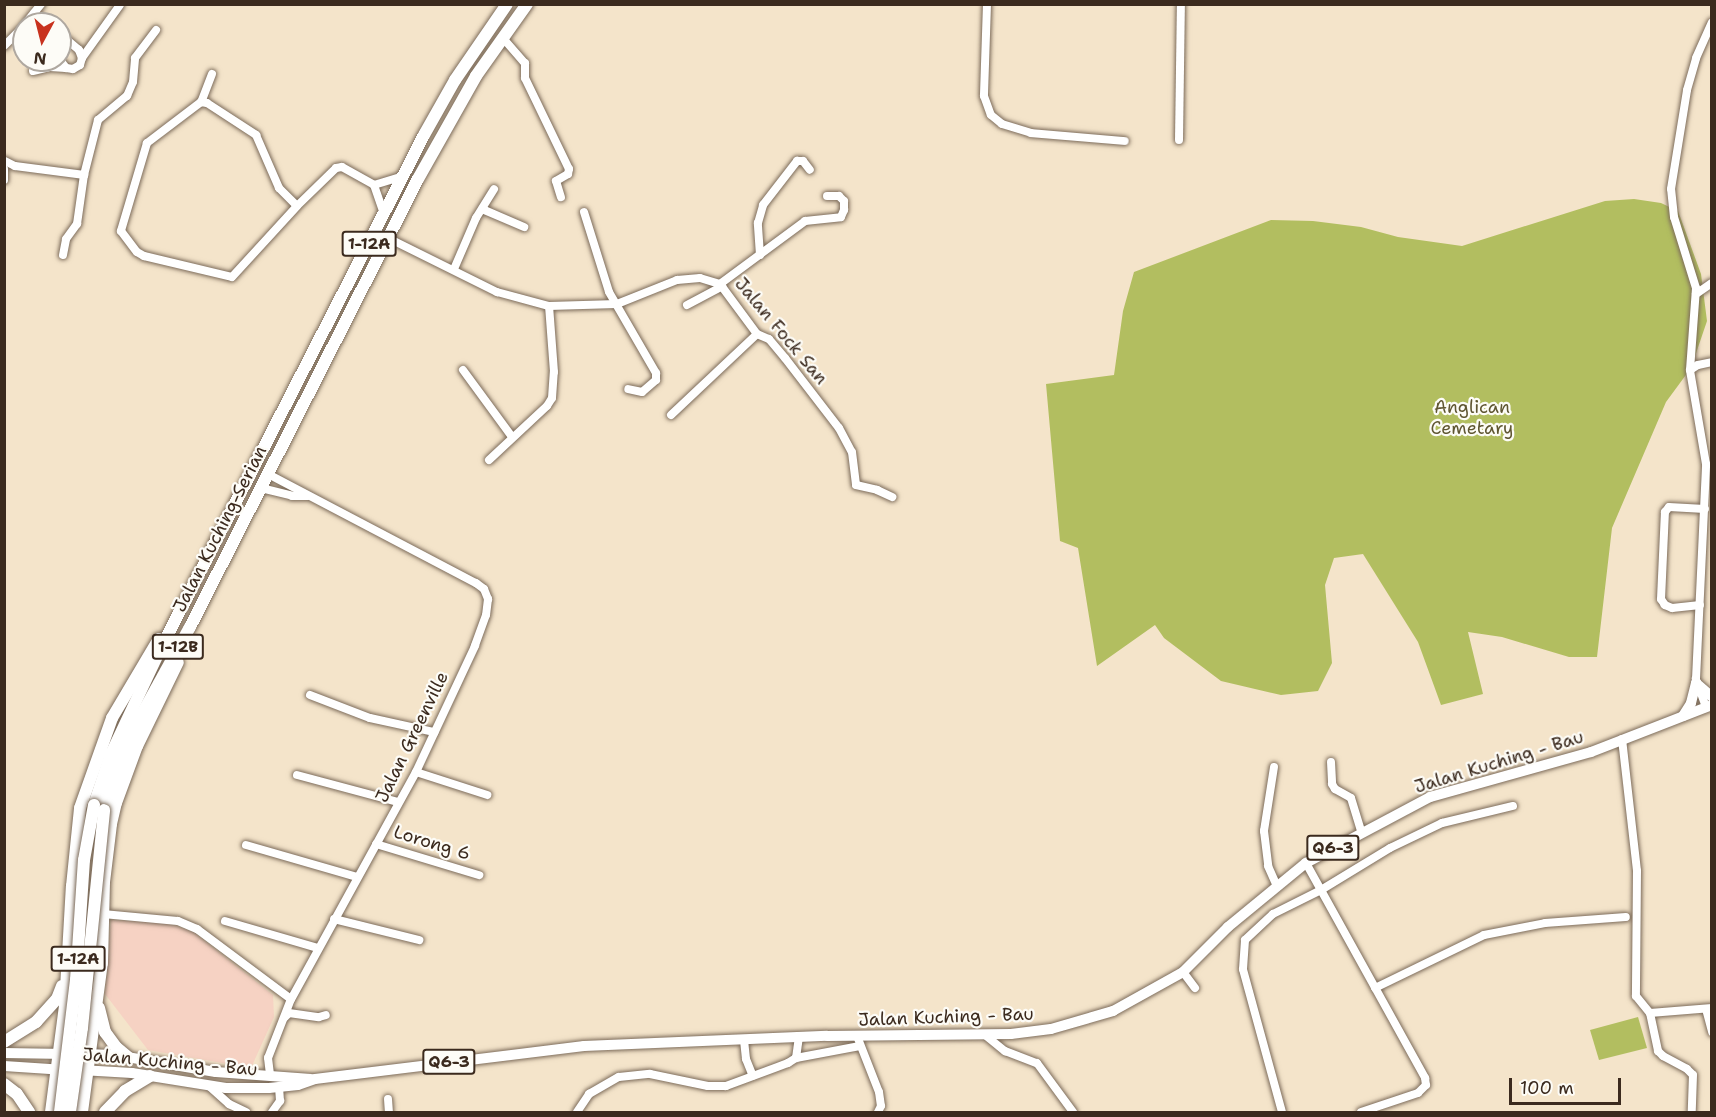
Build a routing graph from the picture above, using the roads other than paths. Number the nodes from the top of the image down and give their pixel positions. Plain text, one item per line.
1 (507, 4) edge
2 (526, 4) edge
3 (987, 4) edge
4 (1181, 4) edge
5 (120, 5) edge
6 (1712, 22) edge
7 (156, 30) dead end
8 (502, 37) junction
9 (72, 44) edge
10 (82, 58) junction
11 (72, 68) edge
12 (212, 74) dead end
13 (201, 102) junction
14 (1179, 140) dead end
15 (1125, 141) dead end
16 (5, 161) edge
17 (4, 169) edge
18 (810, 170) dead end
19 (84, 175) junction
20 (403, 176) junction
21 (4, 180) edge
22 (374, 185) junction
23 (494, 189) dead end
24 (827, 196) dead end
25 (561, 197) dead end
26 (297, 207) junction
27 (482, 209) junction
28 (584, 212) dead end
29 (384, 215) junction
30 (524, 227) dead end
31 (388, 238) junction
32 (63, 255) dead end
33 (760, 255) junction
34 (454, 269) junction
35 (1712, 283) edge
36 (721, 285) junction
37 (1696, 294) junction
38 (617, 304) junction
39 (687, 305) dead end
40 (549, 306) junction
41 (758, 333) junction
42 (1712, 362) edge
43 (463, 370) dead end
44 (1690, 370) junction
45 (628, 389) dead end
46 (671, 415) dead end
47 (512, 437) junction
48 (489, 460) dead end
49 (268, 474) junction
50 (261, 488) junction
51 (308, 496) junction
52 (892, 497) dead end
53 (1705, 509) junction
54 (1700, 605) junction
55 (175, 620) junction
56 (190, 627) junction
57 (1696, 683) junction
58 (310, 695) dead end
59 (1710, 703) edge
60 (1683, 716) junction
61 (434, 732) junction
62 (1622, 739) junction
63 (1331, 762) dead end
64 (1274, 767) dead end
65 (416, 772) junction
66 (297, 776) dead end
67 (487, 795) dead end
68 (398, 802) junction
69 (1513, 806) dead end
70 (99, 808) junction
71 (1361, 831) junction
72 (375, 844) junction
73 (246, 845) dead end
74 (1306, 863) junction
75 (479, 874) dead end
76 (357, 877) junction
77 (1277, 886) junction
78 (1321, 890) junction
79 (103, 914) junction
80 (1626, 916) dead end
81 (334, 919) junction
82 (225, 921) dead end
83 (419, 940) dead end
84 (318, 948) junction
85 (67, 969) junction
86 (1182, 972) junction
87 (1195, 988) dead end
88 (1375, 988) junction
89 (291, 999) junction
90 (97, 1001) junction
91 (1709, 1009) edge
92 (1650, 1014) junction
93 (326, 1015) dead end
94 (284, 1018) junction
95 (1712, 1032) edge
96 (985, 1035) junction
97 (799, 1037) junction
98 (744, 1041) junction
99 (859, 1041) junction
100 (4, 1042) edge
101 (4, 1053) edge
102 (59, 1054) junction
103 (90, 1054) junction
104 (128, 1057) junction
105 (796, 1058) junction
106 (4, 1066) edge
107 (57, 1070) junction
108 (88, 1070) junction
109 (270, 1075) junction
110 (150, 1076) junction
111 (753, 1076) junction
112 (315, 1079) junction
113 (4, 1084) edge
114 (209, 1086) junction
115 (279, 1087) junction
116 (388, 1099) dead end
117 (242, 1112) edge
118 (29, 1113) edge
119 (51, 1113) edge
120 (60, 1113) edge
121 (70, 1113) edge
122 (82, 1113) edge
123 (105, 1113) edge
124 (272, 1113) edge
125 (389, 1113) edge
126 (577, 1113) edge
127 (878, 1113) edge
128 (1073, 1113) edge
129 (1282, 1113) edge
130 (1361, 1113) edge
131 (1692, 1113) edge

1 - 20 highway, Jalan Kuching-Serian / 1-12A
2 - 8 highway, Jalan Kuching-Serian / 1-12B
3 - 15 street
4 - 14 street
5 - 10 street
6 - 37 street
7 - 19 street
8 - 25 street
8 - 31 highway, Jalan Kuching-Serian / 1-12B
9 - 10 street
10 - 11 street
12 - 13 street
13 - 26 street
13 - 26 street
16 - 19 street
17 - 21 street
18 - 33 street
19 - 32 street
20 - 22 street
20 - 29 highway, Jalan Kuching-Serian / 1-12A
22 - 26 street
22 - 29 street
23 - 27 street
24 - 33 street
27 - 30 street
27 - 34 street
28 - 38 street
29 - 55 highway, Jalan Kuching-Serian / 1-12A
31 - 34 street, Jalan Fock San
31 - 49 highway, Jalan Kuching-Serian / 1-12B
33 - 36 street
34 - 40 street, Jalan Fock San
35 - 37 street
36 - 38 street, Jalan Fock San
36 - 39 street
36 - 41 street, Jalan Fock San
37 - 44 street
38 - 40 street, Jalan Fock San
38 - 45 street
40 - 47 street
41 - 46 street
41 - 52 street, Jalan Fock San
42 - 44 street
43 - 47 street
44 - 53 street
47 - 48 street
49 - 50 highway, Jalan Kuching-Serian / 1-12B
49 - 51 street, Jalan Greenville
50 - 51 street, Jalan Greenville
50 - 56 highway, Jalan Kuching-Serian / 1-12B
51 - 61 street, Jalan Greenville
53 - 54 street
53 - 54 street
54 - 57 street
55 - 70 highway, Jalan Kuching-Serian / 1-12A
55 - 85 highway
56 - 70 highway, Jalan Kuching-Serian / 1-12B
56 - 79 highway
57 - 59 main road
57 - 60 main road
58 - 61 street
59 - 60 main road, Jalan Kuching - Bau / Q6-3
60 - 62 main road, Jalan Kuching - Bau / Q6-3
61 - 65 street, Jalan Greenville
62 - 71 main road, Jalan Kuching - Bau / Q6-3
62 - 92 street
63 - 71 street
64 - 77 street
65 - 67 street
65 - 68 street, Jalan Greenville
66 - 68 street
68 - 72 street, Jalan Greenville
69 - 78 street
70 - 120 highway, Jalan Kuching-Serian / 1-12A, bridge
70 - 121 highway, Jalan Kuching-Serian / 1-12B, bridge
71 - 74 main road, Jalan Kuching - Bau / Q6-3
72 - 75 street, Lorong 6
72 - 76 street, Jalan Greenville
73 - 76 street
74 - 77 main road, Jalan Kuching - Bau / Q6-3
74 - 78 street
76 - 81 street, Jalan Greenville
77 - 86 main road, Jalan Kuching - Bau / Q6-3
78 - 88 street
78 - 129 street
79 - 89 street
79 - 90 highway
80 - 88 street
81 - 83 street
81 - 84 street, Jalan Greenville
82 - 84 street
84 - 89 street, Jalan Greenville
85 - 100 highway
85 - 102 highway
86 - 87 street
86 - 96 main road, Jalan Kuching - Bau / Q6-3
88 - 130 street
89 - 94 street, Jalan Greenville
90 - 103 highway
90 - 104 highway
91 - 92 street
91 - 95 street
92 - 131 street
93 - 94 street
94 - 109 street, Jalan Greenville
96 - 99 main road, Jalan Kuching - Bau / Q6-3
96 - 128 street
97 - 98 main road, Jalan Kuching - Bau / Q6-3
97 - 99 main road, Jalan Kuching - Bau / Q6-3
97 - 105 street
98 - 111 street
98 - 112 main road, Jalan Kuching - Bau / Q6-3
99 - 105 street
99 - 127 street
101 - 102 main road, Jalan Kuching - Bau
102 - 103 main road, Jalan Kuching - Bau
102 - 107 highway
103 - 104 main road, Jalan Kuching - Bau
103 - 108 highway
104 - 109 main road, Jalan Kuching - Bau
105 - 111 street
106 - 107 main road, Jalan Kuching - Bau
107 - 108 main road, Jalan Kuching - Bau
107 - 119 highway
108 - 110 main road, Jalan Kuching - Bau
108 - 122 highway
109 - 112 main road, Jalan Kuching - Bau
110 - 114 main road, Jalan Kuching - Bau
110 - 123 highway
111 - 126 street
112 - 115 main road, Jalan Kuching - Bau
113 - 118 highway
114 - 115 main road, Jalan Kuching - Bau
114 - 117 street
115 - 124 street
116 - 125 street

